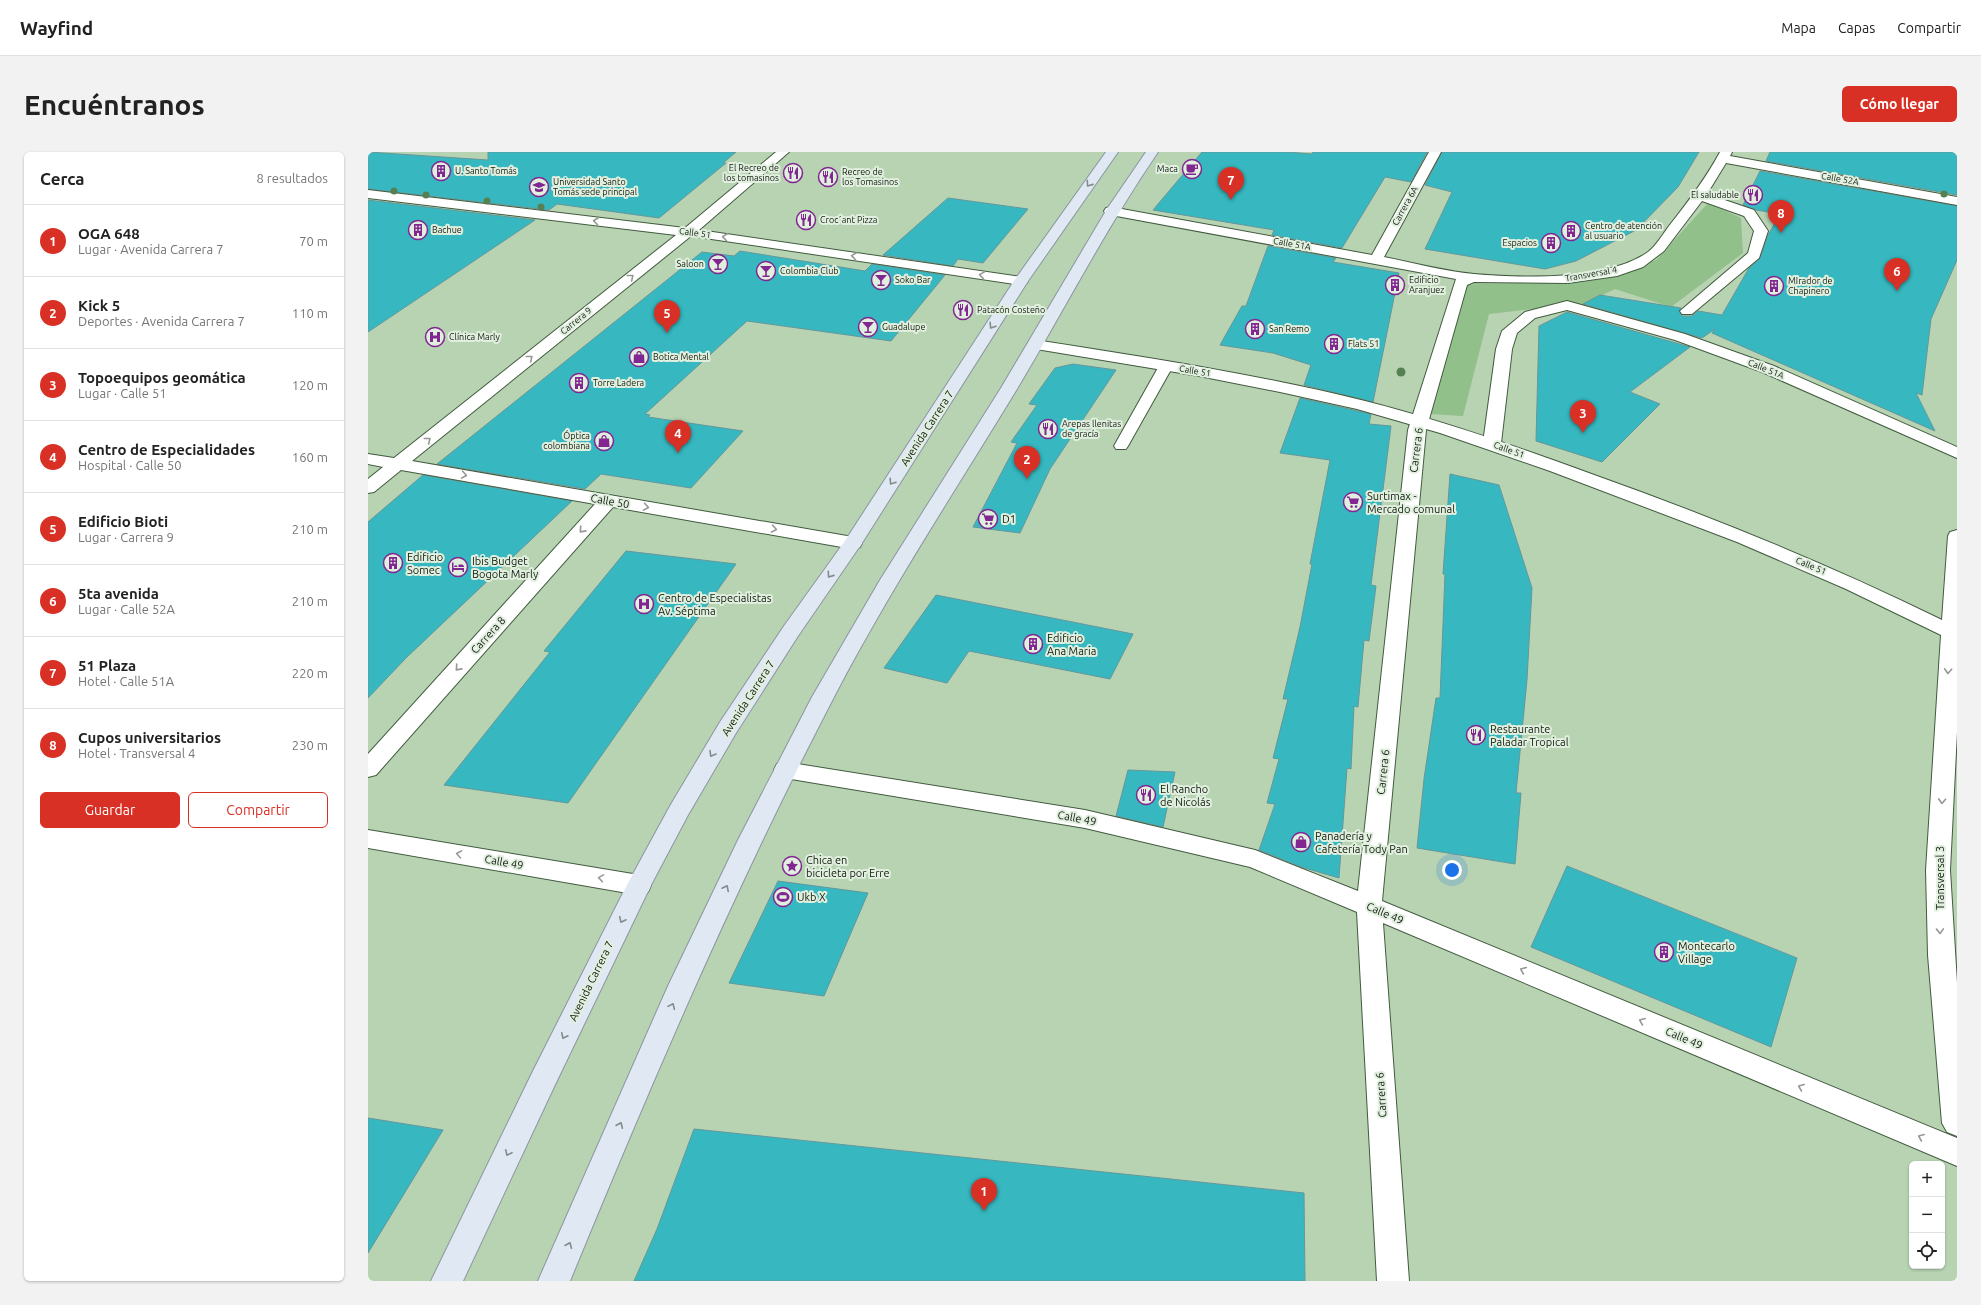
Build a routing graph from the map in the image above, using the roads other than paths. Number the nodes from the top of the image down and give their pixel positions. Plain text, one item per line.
1 (783, 152) edge
2 (1112, 152) edge
3 (1152, 152) edge
4 (1435, 152) edge
5 (1724, 155) edge
6 (368, 194) edge
7 (1701, 196) junction
8 (1957, 201) edge
9 (1111, 211) junction
10 (688, 232) junction
11 (1376, 260) junction
12 (1474, 278) junction
13 (1021, 281) junction
14 (1688, 311) dead end
15 (1035, 345) junction
16 (1166, 366) junction
17 (1419, 421) junction
18 (1492, 443) junction
19 (1121, 446) dead end
20 (1957, 453) edge
21 (368, 459) edge
22 (398, 464) junction
23 (368, 488) edge
24 (608, 501) junction
25 (1957, 536) edge
26 (853, 543) junction
27 (1954, 634) edge
28 (368, 769) edge
29 (785, 770) junction
30 (368, 839) edge
31 (639, 885) junction
32 (1369, 906) junction
33 (1957, 1123) edge
34 (1957, 1152) edge
35 (448, 1281) edge
36 (554, 1281) edge
37 (1393, 1281) edge

1 - 10 street, Carrera 9
2 -> 13 main road, Avenida Carrera 7
3 - 9 main road
4 - 11 street, Carrera 6A
5 - 7 street, Transversal 4
5 - 8 street, Calle 52A
10 -> 6 street, Calle 51
7 - 12 street, Transversal 4
7 - 14 street
9 - 11 street, Calle 51A
9 - 15 main road
13 -> 10 street, Calle 51
22 -> 10 street, Carrera 9
11 - 12 street, Calle 51A
12 - 17 street, Carrera 6
13 -> 26 main road, Avenida Carrera 7
15 - 16 street, Calle 51
15 - 29 main road
16 - 17 street, Calle 51
16 - 19 lane
17 - 18 street, Calle 51
17 - 32 street, Carrera 6
18 - 20 street, Calle 51A
18 - 27 street, Calle 51
21 - 22 street, Calle 50
22 - 23 street, Carrera 9
22 -> 24 street, Calle 50
24 -> 26 street, Calle 50
24 -> 28 street, Carrera 8
25 - 27 street, Transversal 3
26 -> 31 main road, Avenida Carrera 7
27 -> 33 street, Transversal 3
29 - 32 street, Calle 49
36 -> 29 main road
31 -> 30 street, Calle 49
31 -> 35 main road, Avenida Carrera 7
34 -> 32 street, Calle 49
32 - 37 street, Carrera 6

